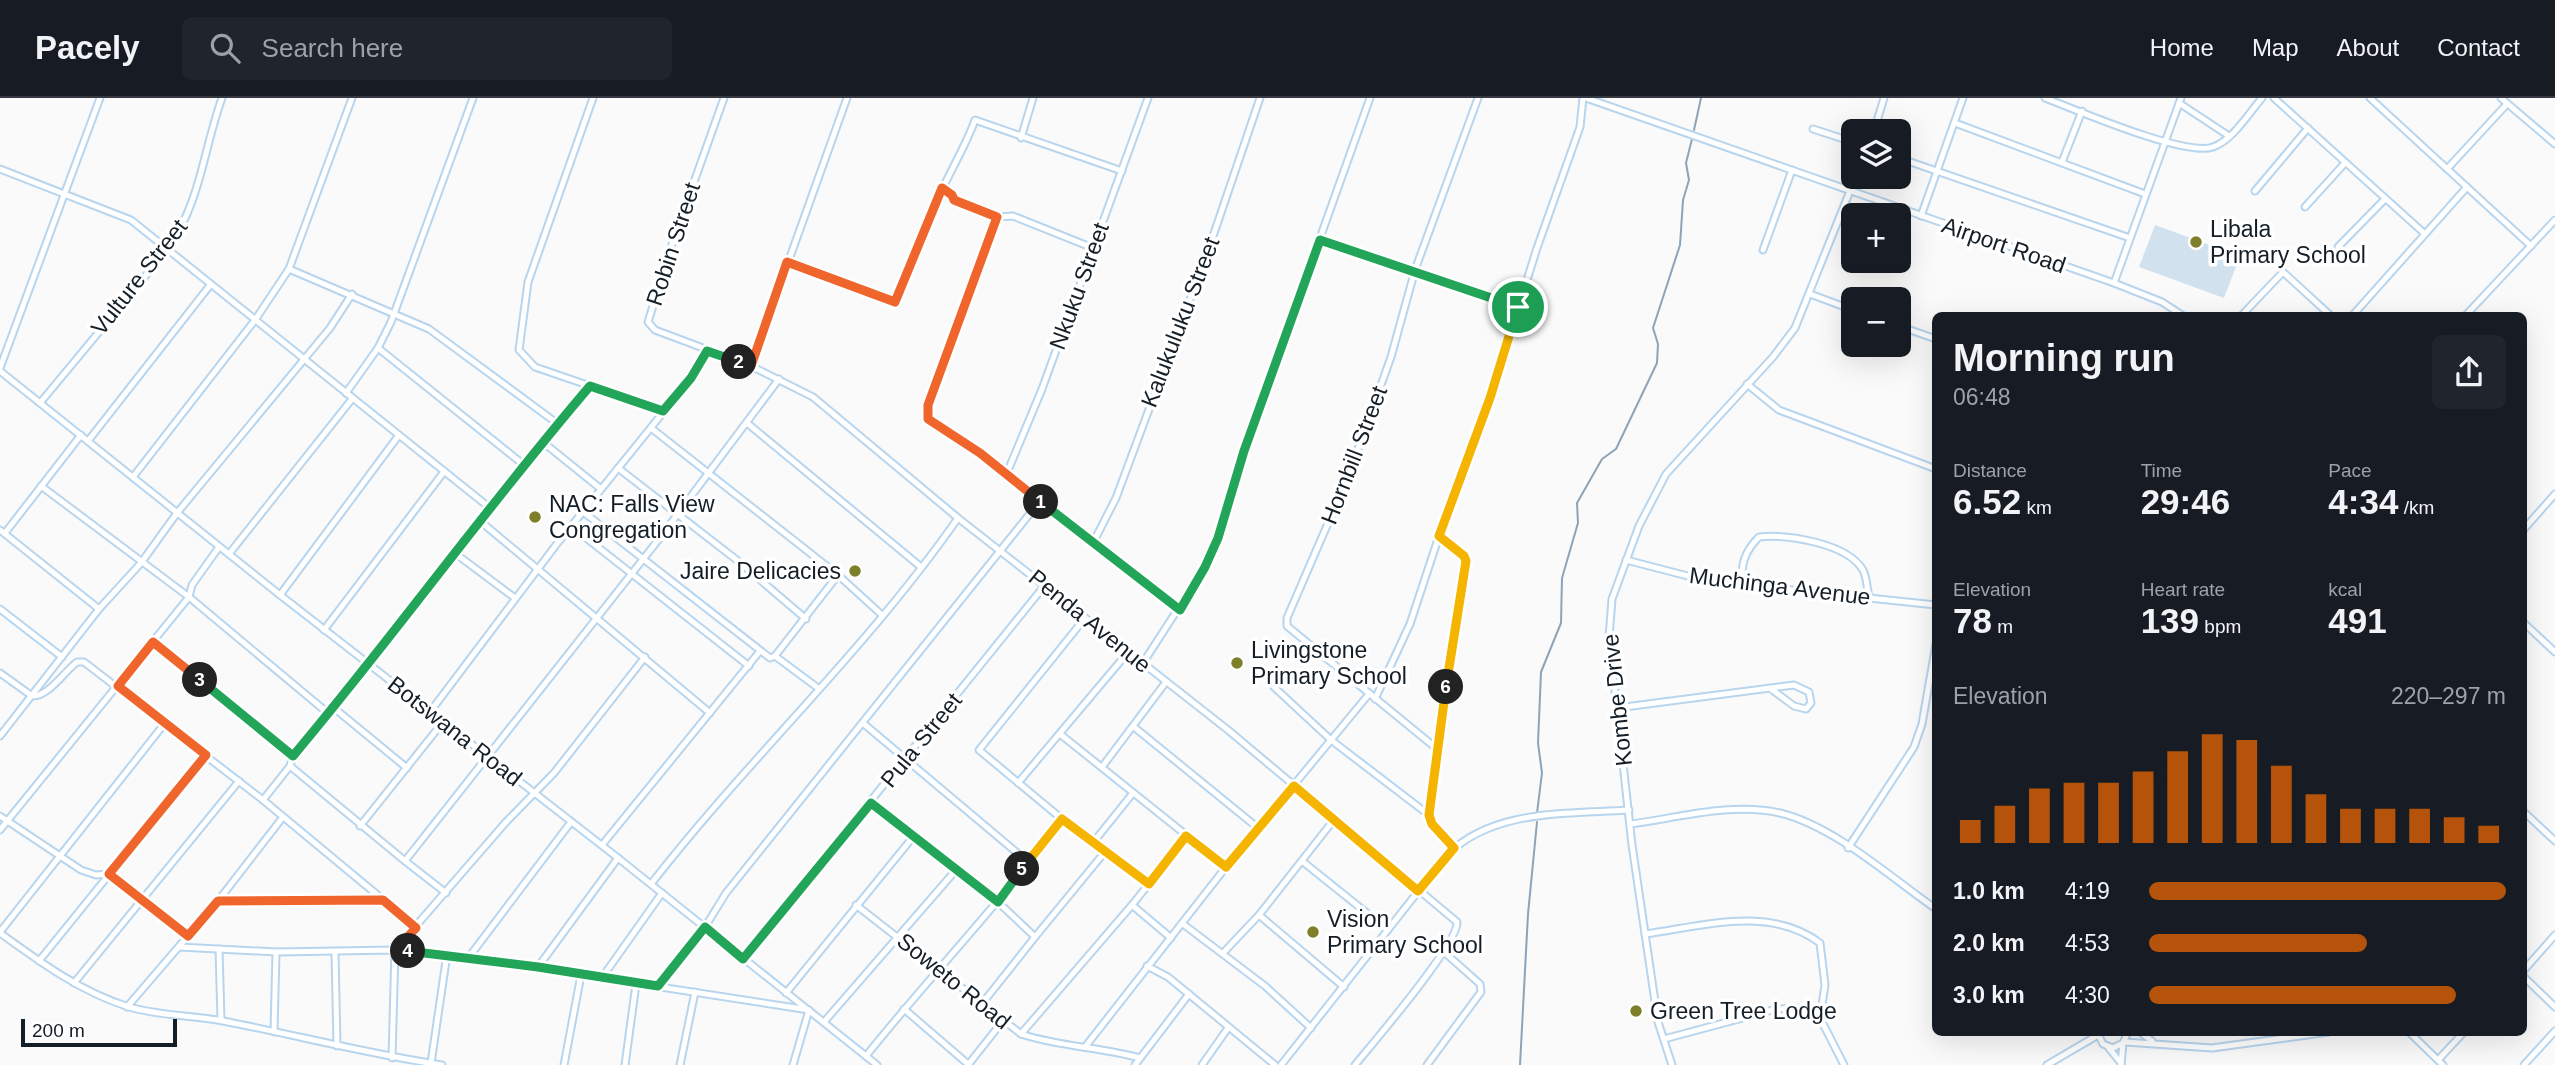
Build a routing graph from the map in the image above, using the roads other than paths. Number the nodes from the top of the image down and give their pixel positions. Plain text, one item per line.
1 (100, 98) edge
2 (222, 98) edge
3 (352, 98) edge
4 (473, 98) edge
5 (593, 98) edge
6 (723, 98) edge
7 (847, 98) edge
8 (1032, 98) edge
9 (1148, 98) edge
10 (1259, 98) edge
11 (1370, 98) edge
12 (1478, 98) edge
13 (1584, 98) edge
14 (1884, 98) edge
15 (1963, 98) edge
16 (2045, 98) edge
17 (2262, 98) edge
18 (2274, 98) edge
19 (2501, 98) edge
20 (2056, 100) edge
21 (2180, 100) edge
22 (2375, 100) edge
23 (2507, 104) junction
24 (2082, 111) junction
25 (1878, 119) edge
26 (1955, 123) junction
27 (2308, 128) junction
28 (1813, 129) dead end
29 (2229, 136) junction
30 (1021, 138) junction
31 (1841, 138) edge
32 (2164, 142) junction
33 (2555, 144) edge
34 (1911, 162) edge
35 (2062, 162) junction
36 (2345, 163) junction
37 (0, 169) edge
38 (2447, 169) junction
39 (1791, 170) junction
40 (1122, 171) junction
41 (1938, 172) junction
42 (2467, 187) junction
43 (942, 188) junction
44 (1850, 191) junction
45 (2255, 191) dead end
46 (67, 192) junction
47 (2145, 194) junction
48 (2385, 199) junction
49 (2305, 207) dead end
50 (1921, 216) junction
51 (997, 217) junction
52 (2555, 220) edge
53 (2425, 234) junction
54 (2130, 239) junction
55 (1320, 240) junction
56 (2531, 246) junction
57 (2338, 247) dead end
58 (1093, 248) junction
59 (167, 250) junction
60 (1763, 250) dead end
61 (787, 262) junction
62 (289, 269) junction
63 (1415, 271) junction
64 (211, 284) junction
65 (2114, 284) junction
66 (352, 294) junction
67 (1810, 294) junction
68 (1841, 306) edge
69 (1518, 307) junction
70 (2177, 312) edge
71 (2245, 312) edge
72 (2327, 312) edge
73 (2356, 312) edge
74 (2469, 312) edge
75 (394, 314) junction
76 (255, 320) junction
77 (1911, 330) edge
78 (1932, 338) edge
79 (378, 348) junction
80 (707, 351) junction
81 (302, 359) junction
82 (751, 366) junction
83 (0, 369) edge
84 (779, 379) junction
85 (1747, 384) junction
86 (590, 386) junction
87 (346, 393) junction
88 (352, 399) junction
89 (40, 403) junction
90 (663, 411) junction
91 (747, 423) junction
92 (558, 424) junction
93 (651, 428) junction
94 (81, 435) junction
95 (399, 435) junction
96 (88, 441) junction
97 (544, 443) junction
98 (524, 465) junction
99 (1932, 467) edge
100 (618, 468) junction
101 (443, 473) junction
102 (1007, 473) junction
103 (709, 474) junction
104 (133, 477) junction
105 (41, 486) junction
106 (601, 489) junction
107 (2555, 494) edge
108 (1040, 501) junction
109 (490, 508) junction
110 (582, 512) junction
111 (177, 513) junction
112 (676, 516) junction
113 (958, 518) junction
114 (480, 521) junction
115 (2527, 525) edge
116 (570, 526) junction
117 (2, 532) edge
118 (1439, 536) junction
119 (1093, 543) junction
120 (219, 547) junction
121 (1001, 549) junction
122 (229, 554) junction
123 (456, 554) junction
124 (642, 559) junction
125 (1626, 560) junction
126 (141, 563) junction
127 (921, 567) junction
128 (538, 570) junction
129 (632, 572) junction
130 (838, 575) junction
131 (1045, 585) junction
132 (1742, 586) junction
133 (280, 595) junction
134 (189, 597) junction
135 (1869, 597) junction
136 (515, 598) junction
137 (1932, 605) edge
138 (0, 609) edge
139 (99, 609) junction
140 (1180, 610) junction
141 (882, 615) junction
142 (595, 618) junction
143 (1085, 618) junction
144 (806, 619) junction
145 (2527, 626) edge
146 (324, 629) junction
147 (153, 642) junction
148 (760, 651) junction
149 (1129, 651) junction
150 (2555, 652) edge
151 (775, 656) junction
152 (62, 657) junction
153 (645, 657) junction
154 (1143, 663) junction
155 (369, 664) junction
156 (749, 666) junction
157 (0, 673) edge
158 (1932, 673) edge
159 (1166, 682) junction
160 (118, 686) junction
161 (1273, 687) dead end
162 (818, 688) junction
163 (1771, 689) junction
164 (1369, 694) junction
165 (32, 696) junction
166 (1375, 699) junction
167 (334, 708) junction
168 (1617, 708) junction
169 (430, 712) junction
170 (710, 713) junction
171 (329, 714) junction
172 (443, 722) junction
173 (165, 723) junction
174 (864, 724) junction
175 (1134, 727) junction
176 (1060, 734) junction
177 (0, 736) edge
178 (1331, 740) junction
179 (1436, 748) junction
180 (206, 755) junction
181 (487, 755) junction
182 (293, 756) junction
183 (906, 758) junction
184 (290, 765) junction
185 (1102, 767) junction
186 (407, 768) junction
187 (239, 781) junction
188 (1018, 783) junction
189 (1294, 786) junction
190 (536, 793) junction
191 (1133, 793) junction
192 (263, 800) junction
193 (871, 803) junction
194 (1629, 810) junction
195 (1429, 815) junction
196 (2527, 815) edge
197 (0, 816) edge
198 (283, 817) junction
199 (1062, 819) junction
200 (1333, 821) junction
201 (7, 822) junction
202 (571, 822) junction
203 (1630, 824) junction
204 (360, 826) junction
205 (1258, 828) junction
206 (0, 830) edge
207 (1186, 836) junction
208 (913, 837) junction
209 (2554, 838) edge
210 (1092, 844) junction
211 (602, 845) junction
212 (1454, 848) junction
213 (1848, 848) junction
214 (1104, 853) junction
215 (59, 857) junction
216 (618, 858) junction
217 (405, 861) junction
218 (1028, 862) junction
219 (1302, 862) junction
220 (1226, 867) junction
221 (956, 870) junction
222 (109, 874) junction
223 (651, 884) junction
224 (1149, 884) junction
225 (1418, 891) junction
226 (446, 893) junction
227 (662, 893) junction
228 (142, 899) junction
229 (383, 900) junction
230 (218, 901) junction
231 (998, 902) junction
232 (856, 905) junction
233 (1132, 905) junction
234 (1932, 906) edge
235 (1259, 915) junction
236 (1183, 924) junction
237 (705, 927) junction
238 (416, 928) junction
239 (1388, 930) junction
240 (0, 933) edge
241 (1645, 934) junction
242 (2555, 935) edge
243 (188, 936) junction
244 (899, 937) junction
245 (1035, 937) junction
246 (1171, 938) junction
247 (179, 947) junction
248 (219, 949) junction
249 (395, 950) junction
250 (276, 952) junction
251 (335, 952) junction
252 (1444, 952) junction
253 (1223, 953) junction
254 (447, 954) junction
255 (469, 957) junction
256 (743, 959) junction
257 (39, 961) junction
258 (1147, 966) junction
259 (538, 967) junction
260 (2527, 967) edge
261 (937, 970) junction
262 (581, 975) junction
263 (601, 979) junction
264 (2527, 980) edge
265 (74, 983) junction
266 (636, 984) junction
267 (658, 986) junction
268 (1344, 987) junction
269 (695, 992) junction
270 (786, 993) junction
271 (1189, 994) junction
272 (981, 1005) junction
273 (127, 1007) junction
274 (2555, 1007) edge
275 (904, 1009) junction
276 (808, 1010) junction
277 (1820, 1018) junction
278 (221, 1020) junction
279 (824, 1021) junction
280 (1002, 1022) junction
281 (1228, 1028) junction
282 (1311, 1028) junction
283 (2555, 1031) edge
284 (274, 1032) junction
285 (1021, 1034) junction
286 (2095, 1036) edge
287 (2100, 1036) edge
288 (2126, 1036) edge
289 (2145, 1036) edge
290 (2300, 1036) edge
291 (2413, 1036) edge
292 (2461, 1036) edge
293 (1664, 1039) junction
294 (2152, 1041) junction
295 (2124, 1042) junction
296 (337, 1046) junction
297 (1085, 1047) junction
298 (2108, 1047) junction
299 (866, 1056) junction
300 (392, 1058) junction
301 (1140, 1058) junction
302 (431, 1063) edge
303 (2441, 1063) edge
304 (2121, 1064) edge
305 (442, 1065) edge
306 (565, 1065) edge
307 (625, 1065) edge
308 (680, 1065) edge
309 (793, 1065) edge
310 (877, 1065) edge
311 (969, 1065) edge
312 (1135, 1065) edge
313 (1202, 1065) edge
314 (1275, 1065) edge
315 (1281, 1065) edge
316 (1355, 1065) edge
317 (1427, 1065) edge
318 (1672, 1065) edge
319 (1844, 1065) edge
320 (2047, 1065) edge
321 (2524, 1065) edge

1 - 46 street
2 - 59 street, Vulture Street
3 - 62 street
4 - 75 street
5 - 86 street
6 - 80 street, Robin Street
7 - 61 street
8 - 30 street
9 - 40 street, Nkuku Street
10 - 119 street, Kalukuluku Street
11 - 55 street
12 - 63 street, Hornbill Street
13 - 39 street, Airport Road
13 - 69 street
14 - 25 street
15 - 26 street
16 - 20 street
17 - 29 street
18 - 27 street
19 - 23 street
20 - 24 street
21 - 29 street
21 - 32 street
22 - 38 street
23 - 33 street
23 - 38 street
24 - 32 street
24 - 35 street
26 - 35 street
26 - 41 street
27 - 36 street
27 - 45 street
28 - 31 street
29 - 32 street
30 - 40 street
30 - 43 street
32 - 47 street
34 - 41 street
35 - 47 street
36 - 48 street
36 - 49 street
37 - 46 street
38 - 42 street
39 - 44 street, Airport Road
39 - 60 street
40 - 58 street, Nkuku Street
41 - 50 street
41 - 54 street
42 - 53 street
42 - 56 street
43 - 51 street
43 - 61 street
44 - 50 street, Airport Road
44 - 67 street, Kombe Drive
46 - 59 street
46 - 83 street
47 - 54 street
48 - 53 street
48 - 57 street
50 - 65 street, Airport Road
51 - 58 street
51 - 102 street
52 - 56 street
53 - 73 street
54 - 65 street
55 - 63 street
55 - 140 street
56 - 74 street
58 - 102 street, Nkuku Street
59 - 64 street
59 - 89 street, Vulture Street
61 - 82 street
62 - 66 street
62 - 76 street
63 - 69 street
63 - 164 street, Hornbill Street
64 - 76 street
64 - 96 street
65 - 70 street, Airport Road
66 - 75 street
66 - 81 street
67 - 68 street
67 - 85 street, Kombe Drive
69 - 118 street
71 - 72 street
75 - 79 street
75 - 92 street
76 - 81 street
76 - 104 street
77 - 78 street
79 - 87 street
79 - 98 street
80 - 82 street, Robin Street
80 - 90 street
81 - 87 street
81 - 111 street
82 - 84 street, Penda Avenue
83 - 89 street, Botswana Road
84 - 91 street
84 - 113 street, Penda Avenue
85 - 99 street
85 - 125 street, Kombe Drive
86 - 90 street
86 - 92 street
87 - 88 street
88 - 95 street
88 - 122 street
89 - 94 street, Botswana Road
90 - 93 street
91 - 103 street
91 - 127 street
92 - 97 street
93 - 100 street
93 - 103 street
94 - 96 street, Botswana Road
94 - 105 street
95 - 101 street
95 - 133 street
96 - 104 street, Botswana Road
97 - 98 street
97 - 106 street
98 - 109 street
100 - 106 street
100 - 112 street
101 - 109 street
101 - 146 street
102 - 108 street
103 - 112 street
103 - 130 street
104 - 111 street, Botswana Road
105 - 117 street
105 - 126 street
106 - 110 street
107 - 115 street
108 - 119 street
108 - 121 street
109 - 114 street
110 - 116 street
110 - 124 street
111 - 120 street, Botswana Road
111 - 126 street
112 - 124 street
112 - 144 street
113 - 121 street, Penda Avenue
113 - 127 street
114 - 123 street
114 - 128 street
116 - 128 street
116 - 129 street
117 - 139 street
118 - 166 street
118 - 179 street
119 - 140 street
120 - 122 street, Botswana Road
120 - 134 street
121 - 131 street, Penda Avenue
121 - 174 street
122 - 133 street, Botswana Road
123 - 136 street
123 - 155 street
124 - 129 street
124 - 148 street
125 - 132 street, Muchinga Avenue
125 - 168 street, Kombe Drive
126 - 134 street
126 - 139 street
127 - 141 street
128 - 136 street
128 - 142 street
129 - 142 street
129 - 156 street
130 - 141 street
130 - 144 street
131 - 143 street, Penda Avenue
131 - 183 street, Pula Street
132 - 135 street, Muchinga Avenue
132 - 135 street
133 - 146 street, Botswana Road
134 - 147 street
134 - 171 street
135 - 137 street, Muchinga Avenue
136 - 169 street
138 - 152 street
139 - 152 street
140 - 154 street
141 - 162 street
142 - 153 street
142 - 181 street
143 - 149 street, Penda Avenue
143 - 188 street
144 - 151 street
145 - 150 street
146 - 155 street, Botswana Road
147 - 160 street
147 - 182 street
148 - 151 street
148 - 156 street
149 - 154 street, Penda Avenue
149 - 176 street
151 - 162 street
152 - 165 street
153 - 170 street
153 - 190 street
154 - 159 street, Penda Avenue
155 - 167 street
155 - 169 street, Botswana Road
156 - 170 street
157 - 165 street
158 - 213 street
159 - 175 street
159 - 189 street, Penda Avenue
160 - 165 street
160 - 173 street
160 - 201 street
161 - 178 street
162 - 223 street
163 - 163 street
163 - 168 street
164 - 166 street, Hornbill Street
164 - 178 street
165 - 177 street
166 - 179 street, Hornbill Street
167 - 171 street
167 - 186 street
168 - 194 street, Kombe Drive
169 - 172 street, Botswana Road
170 - 211 street
171 - 182 street
172 - 181 street, Botswana Road
172 - 186 street
173 - 180 street
173 - 215 street
174 - 183 street
174 - 237 street
175 - 185 street
175 - 205 street
176 - 185 street
176 - 188 street
178 - 189 street
178 - 195 street
179 - 195 street
180 - 187 street
180 - 222 street
181 - 190 street, Botswana Road
181 - 217 street
182 - 184 street
183 - 193 street, Pula Street
183 - 218 street
184 - 192 street
184 - 204 street
185 - 191 street
186 - 204 street
187 - 192 street
187 - 228 street
188 - 199 street
189 - 200 street, Penda Avenue
189 - 205 street
190 - 202 street, Botswana Road
190 - 226 street
191 - 207 street
191 - 210 street
192 - 198 street
193 - 208 street
193 - 256 street, Pula Street
194 - 203 street, Kombe Drive
194 - 212 street
195 - 212 street
196 - 209 street
197 - 201 street
198 - 229 street
198 - 230 street
199 - 210 street
199 - 218 street
200 - 219 street
200 - 225 street, Penda Avenue
201 - 206 street
201 - 215 street
202 - 211 street, Botswana Road
202 - 255 street
203 - 213 street
203 - 241 street, Kombe Drive
204 - 217 street
205 - 220 street
207 - 220 street
207 - 224 street
208 - 221 street
208 - 232 street
210 - 214 street
211 - 216 street, Botswana Road
212 - 225 street
213 - 234 street
214 - 224 street
214 - 245 street
215 - 222 street
215 - 240 street
216 - 223 street, Botswana Road
216 - 259 street
217 - 226 street
218 - 231 street
219 - 235 street
219 - 239 street
220 - 236 street
221 - 231 street
221 - 244 street
222 - 228 street
222 - 257 street
223 - 227 street, Botswana Road
224 - 233 street
225 - 239 street
225 - 252 street, Penda Avenue
226 - 238 street
227 - 237 street, Botswana Road
227 - 263 street
228 - 243 street
228 - 265 street
229 - 230 street
229 - 238 street
230 - 243 street
231 - 245 street
231 - 261 street
232 - 244 street, Soweto Road
232 - 270 street
233 - 246 street
233 - 285 street
235 - 253 street
235 - 268 street
236 - 246 street
236 - 253 street
237 - 256 street, Botswana Road
237 - 267 street
238 - 249 street
239 - 268 street
240 - 257 street
241 - 277 street
241 - 293 street, Kombe Drive
242 - 260 street
243 - 247 street
244 - 261 street, Soweto Road
244 - 279 street
245 - 272 street
246 - 258 street
247 - 248 street
247 - 273 street
248 - 250 street
248 - 278 street
249 - 251 street
249 - 254 street
249 - 300 street
250 - 251 street
250 - 284 street
251 - 296 street
252 - 316 street
252 - 317 street
253 - 282 street
254 - 255 street
254 - 302 street
255 - 259 street
256 - 270 street, Botswana Road
257 - 265 street
258 - 271 street
258 - 297 street
259 - 262 street
261 - 272 street, Soweto Road
261 - 275 street
262 - 263 street
262 - 306 street
263 - 266 street
264 - 274 street
265 - 273 street
266 - 267 street
266 - 307 street
267 - 269 street
268 - 282 street
269 - 276 street
269 - 308 street
270 - 276 street, Botswana Road
271 - 281 street
271 - 301 street
272 - 280 street, Soweto Road
273 - 278 street
275 - 299 street
275 - 311 street
276 - 279 street, Botswana Road
276 - 309 street
277 - 293 street
277 - 319 street
278 - 284 street
279 - 299 street, Botswana Road
280 - 285 street, Soweto Road
280 - 311 street
281 - 313 street
281 - 314 street
282 - 315 street
283 - 321 street
284 - 296 street
285 - 297 street, Soweto Road
286 - 320 street
287 - 298 street
288 - 295 street
289 - 294 street
290 - 294 street
291 - 303 street
292 - 303 street
293 - 318 street, Kombe Drive
294 - 295 street
295 - 298 street
295 - 304 street
296 - 300 street
297 - 301 street, Soweto Road
298 - 304 street
299 - 310 street, Botswana Road
300 - 302 street
301 - 312 street
302 - 305 street

